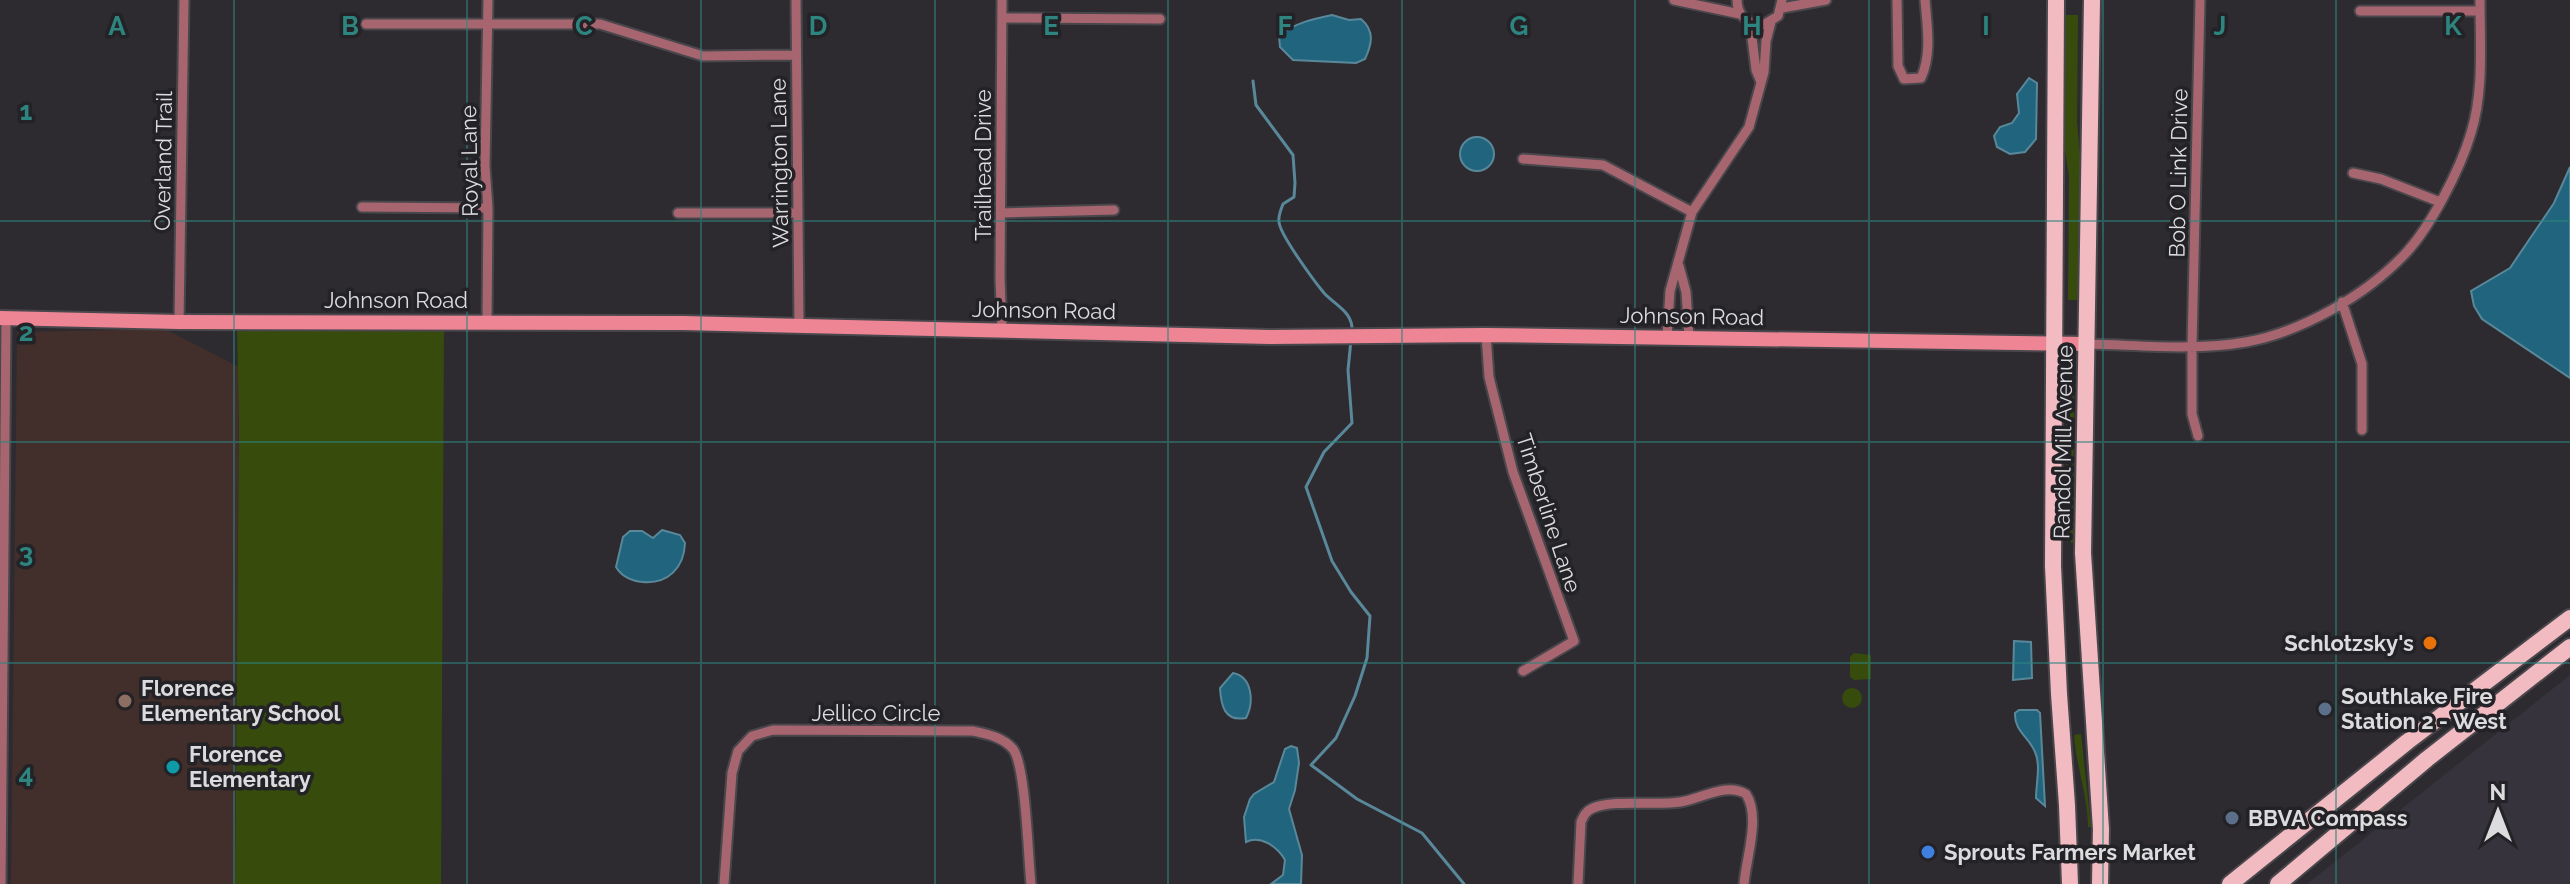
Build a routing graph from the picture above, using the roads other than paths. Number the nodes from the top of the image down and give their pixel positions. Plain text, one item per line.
1 (184, 0) edge
2 (488, 0) edge
3 (796, 0) edge
4 (1002, 0) edge
5 (1674, 0) edge
6 (1737, 0) edge
7 (1826, 0) edge
8 (1897, 0) edge
9 (1925, 0) edge
10 (2056, 0) edge
11 (2092, 0) edge
12 (2200, 0) edge
13 (2480, 0) edge
14 (1782, 4) edge
15 (2360, 11) dead end
16 (2480, 11) junction
17 (1740, 14) junction
18 (1002, 18) junction
19 (1160, 19) dead end
20 (1750, 22) junction
21 (1771, 22) junction
22 (487, 23) junction
23 (366, 24) dead end
24 (796, 55) junction
25 (1761, 82) junction
26 (1523, 159) dead end
27 (2353, 173) dead end
28 (2440, 202) junction
29 (362, 207) dead end
30 (488, 208) junction
31 (1114, 210) dead end
32 (1692, 212) junction
33 (678, 213) dead end
34 (797, 213) junction
35 (1001, 213) junction
36 (1679, 265) junction
37 (2342, 302) junction
38 (3, 318) edge
39 (179, 322) junction
40 (487, 322) junction
41 (799, 326) junction
42 (1002, 331) junction
43 (1486, 335) junction
44 (1667, 337) junction
45 (1689, 337) junction
46 (2055, 343) junction
47 (2087, 344) junction
48 (2192, 346) junction
49 (2362, 430) dead end
50 (2198, 436) dead end
51 (2570, 618) edge
52 (2537, 644) junction
53 (2570, 647) edge
54 (1523, 671) dead end
55 (2499, 703) junction
56 (2407, 742) junction
57 (2427, 759) junction
58 (1, 884) edge
59 (724, 884) edge
60 (1031, 884) edge
61 (1578, 884) edge
62 (1744, 884) edge
63 (2070, 884) edge
64 (2100, 884) edge
65 (2230, 884) edge
66 (2278, 884) edge

1 - 39 street, Overland Trail
2 - 22 street, Royal Lane
3 - 24 street, Warrington Lane
4 - 18 street, Trailhead Drive
5 - 17 street
6 - 17 street
7 - 14 street
8 - 9 street
10 - 46 main road, Randol Mill Avenue
11 - 47 main road, Randol Mill Avenue
12 - 48 street, Bob O Link Drive
13 - 16 street
14 - 21 street
15 - 16 street
16 - 28 street
17 - 20 street
18 - 19 street
18 - 35 street, Trailhead Drive
20 - 21 street
20 - 25 street
21 - 25 street
22 - 23 street
22 - 24 street
22 - 30 street, Royal Lane
24 - 34 street, Warrington Lane
25 - 32 street
26 - 32 street
27 - 28 street
28 - 37 street
29 - 30 street
30 - 40 street, Royal Lane
31 - 35 street
32 - 36 street
33 - 34 street
34 - 41 street, Warrington Lane
35 - 42 street, Trailhead Drive
36 - 44 street
36 - 45 street
37 - 48 street
37 - 49 street
38 - 39 street, Johnson Road
38 - 58 street
39 - 40 street, Johnson Road
40 - 41 street, Johnson Road
41 - 42 street, Johnson Road
42 - 43 street, Johnson Road
43 - 44 street, Johnson Road
43 - 54 street, Timberline Lane
44 - 45 street, Johnson Road
45 - 46 street, Johnson Road
46 - 47 street, Johnson Road
46 - 63 main road, Randol Mill Avenue
47 - 48 street
47 - 64 main road, Randol Mill Avenue
48 - 50 street, Bob O Link Drive
51 - 52 main road
52 - 55 main road
52 - 56 main road
53 - 55 main road
55 - 57 main road
56 - 57 main road
56 - 65 main road
57 - 66 main road
59 - 60 street, Jellico Circle
61 - 62 street

